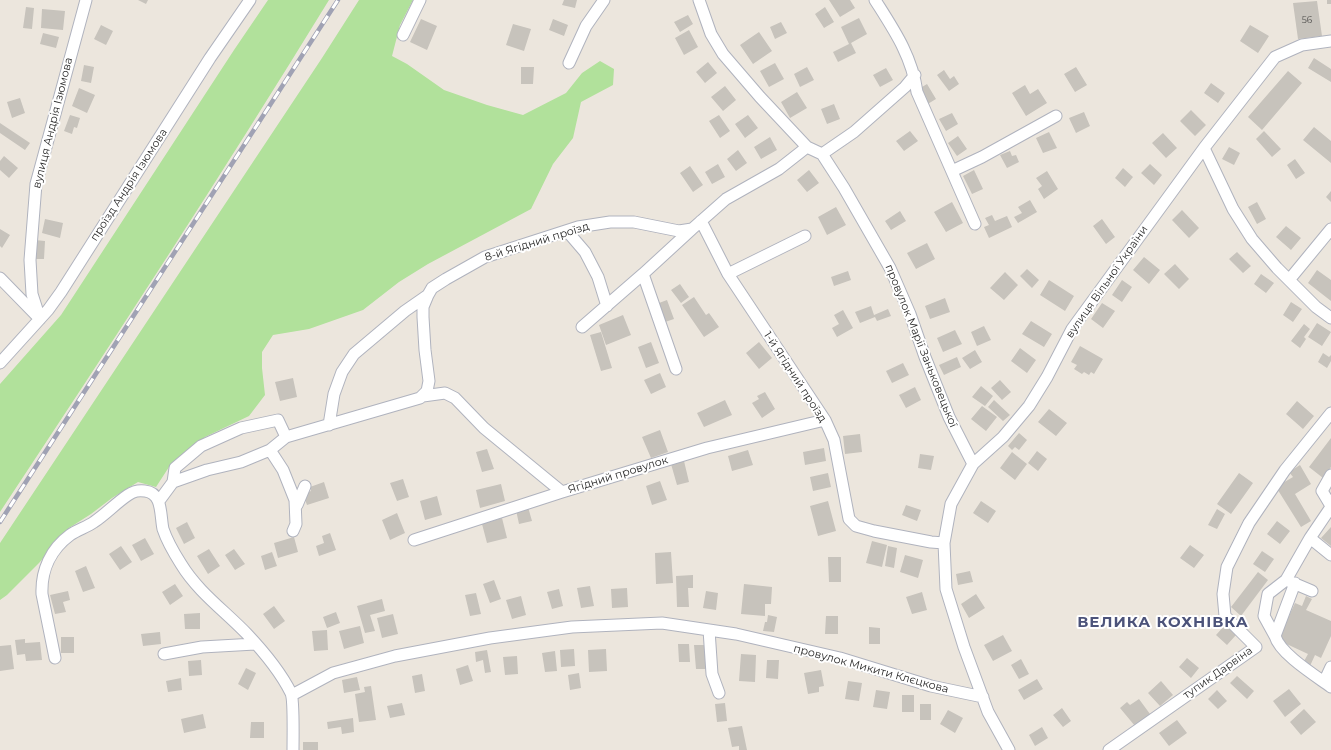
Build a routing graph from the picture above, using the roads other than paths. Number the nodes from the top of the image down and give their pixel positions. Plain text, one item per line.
1 (86, 0) edge
2 (250, 0) edge
3 (420, 0) edge
4 (604, 0) edge
5 (699, 0) edge
6 (875, 0) edge
7 (403, 35) dead end
8 (1331, 41) edge
9 (570, 63) dead end
10 (914, 75) junction
11 (1056, 116) dead end
12 (807, 147) junction
13 (1204, 148) junction
14 (822, 154) junction
15 (952, 171) junction
16 (701, 221) junction
17 (975, 224) dead end
18 (692, 229) junction
19 (1331, 229) edge
20 (567, 231) junction
21 (805, 236) dead end
22 (644, 274) junction
23 (728, 274) junction
24 (0, 278) edge
25 (1289, 280) junction
26 (428, 295) junction
27 (607, 306) junction
28 (1331, 318) edge
29 (40, 319) junction
30 (582, 327) dead end
31 (0, 363) edge
32 (676, 369) dead end
33 (423, 396) junction
34 (1331, 413) edge
35 (825, 420) junction
36 (329, 425) junction
37 (286, 437) junction
38 (270, 450) junction
39 (973, 464) junction
40 (1331, 474) edge
41 (173, 482) junction
42 (305, 486) dead end
43 (562, 492) junction
44 (159, 501) junction
45 (297, 505) junction
46 (1331, 506) edge
47 (293, 531) dead end
48 (1310, 538) junction
49 (414, 540) dead end
50 (944, 543) junction
51 (1331, 555) edge
52 (1291, 582) junction
53 (1312, 591) dead end
54 (709, 630) junction
55 (1275, 636) junction
56 (255, 644) junction
57 (164, 654) dead end
58 (55, 658) dead end
59 (1331, 667) edge
60 (1328, 685) edge
61 (719, 692) dead end
62 (292, 695) junction
63 (983, 697) junction
64 (293, 750) edge
65 (1009, 750) edge
66 (1109, 750) edge

1 - 29 street, вулиця Андрія Ізюмова
2 - 29 street, проїзд Андрія Ізюмова
3 - 7 street
4 - 9 street
5 - 12 street
6 - 10 street
8 - 13 street, вулиця Вільної України
10 - 14 street
10 - 15 street
11 - 15 street
12 - 14 street
12 - 16 street
13 - 25 street
13 - 39 street, вулиця Вільної України
14 - 39 street, провулок Марії Заньковецької
15 - 17 street
16 - 18 street
16 - 23 street, 1-й Ягідний проїзд
18 - 20 street, 8-й Ягідний проїзд
18 - 22 street
19 - 25 street
20 - 26 street, 8-й Ягідний проїзд
20 - 27 street
21 - 23 street
22 - 27 street
22 - 32 street
23 - 35 street, 1-й Ягідний проїзд
24 - 29 street
25 - 28 street
26 - 33 street
26 - 36 street, 8-й Ягідний проїзд
27 - 30 street
29 - 31 street, проїзд Андрія Ізюмова
33 - 36 street
33 - 43 street
34 - 66 street, тупик Дарвіна
35 - 43 street, Ягідний провулок
35 - 50 street, 1-й Ягідний проїзд
36 - 37 street
37 - 38 street
37 - 41 street
38 - 41 street
38 - 45 street
39 - 50 street, вулиця Вільної України
40 - 46 street
41 - 44 street
42 - 45 street
43 - 49 street, Ягідний провулок
44 - 56 street
44 - 58 street
45 - 47 street
46 - 48 street
48 - 51 street
48 - 52 street
50 - 63 street, вулиця Вільної України
52 - 53 street
52 - 55 street
52 - 55 street
54 - 61 street
54 - 62 street, провулок Микити Клєцкова
54 - 63 street, провулок Микити Клєцкова
55 - 60 street
56 - 57 street
56 - 62 street
59 - 60 street
62 - 64 street
63 - 65 street, вулиця Вільної України

